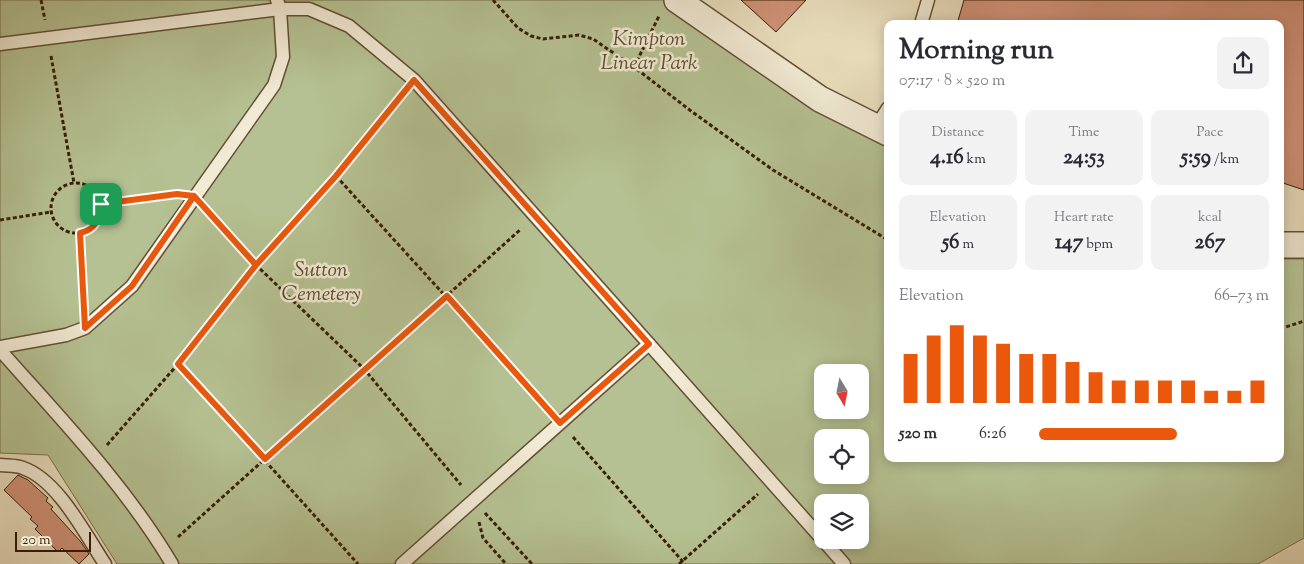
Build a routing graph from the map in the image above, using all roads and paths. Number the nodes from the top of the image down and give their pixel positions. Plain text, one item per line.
1 (42, 0) edge
2 (493, 0) edge
3 (928, 0) edge
4 (278, 4) edge
5 (670, 4) edge
6 (921, 20) edge
7 (47, 38) junction
8 (0, 44) edge
9 (634, 67) junction
10 (414, 80) junction
11 (884, 123) edge
12 (336, 176) junction
13 (74, 183) junction
14 (194, 196) junction
15 (101, 204) junction
16 (51, 212) junction
17 (536, 216) junction
18 (0, 220) edge
19 (80, 233) junction
20 (884, 238) edge
21 (1284, 245) edge
22 (1304, 245) edge
23 (256, 265) junction
24 (447, 296) junction
25 (1304, 322) edge
26 (85, 328) junction
27 (1284, 328) edge
28 (649, 344) junction
29 (0, 348) edge
30 (178, 364) junction
31 (364, 369) junction
32 (560, 423) junction
33 (96, 458) junction
34 (265, 459) junction
35 (0, 465) edge
36 (772, 482) junction
37 (473, 500) junction
38 (814, 530) edge
39 (831, 549) edge
40 (164, 550) junction
41 (682, 563) edge
42 (105, 564) edge
43 (172, 564) edge
44 (358, 564) edge
45 (402, 564) edge
46 (506, 564) edge
47 (532, 564) edge
48 (844, 564) edge

1 - 7 path
2 - 9 path
3 - 6 lane
4 - 7 lane
4 - 10 lane
4 - 14 lane
5 - 9 path
5 - 11 street
7 - 8 lane
7 - 13 path
9 - 20 path
10 - 12 path
10 - 17 lane
12 - 23 path
12 - 24 path
13 - 15 path
13 - 16 path
14 - 15 path
14 - 23 path
14 - 26 lane
15 - 19 path
16 - 18 path
16 - 19 path
17 - 24 path
17 - 28 lane
19 - 26 path
21 - 22 street
23 - 30 path
23 - 31 path
24 - 31 path
24 - 32 path
25 - 27 path
26 - 29 lane
28 - 32 lane
28 - 36 lane
29 - 33 lane
30 - 33 path
30 - 34 path
31 - 34 path
31 - 37 path
32 - 37 lane
32 - 41 path
33 - 40 lane
34 - 40 path
34 - 44 path
35 - 42 lane
36 - 38 lane
36 - 41 path
37 - 45 lane
37 - 46 path
37 - 47 path
39 - 48 lane
40 - 43 lane

